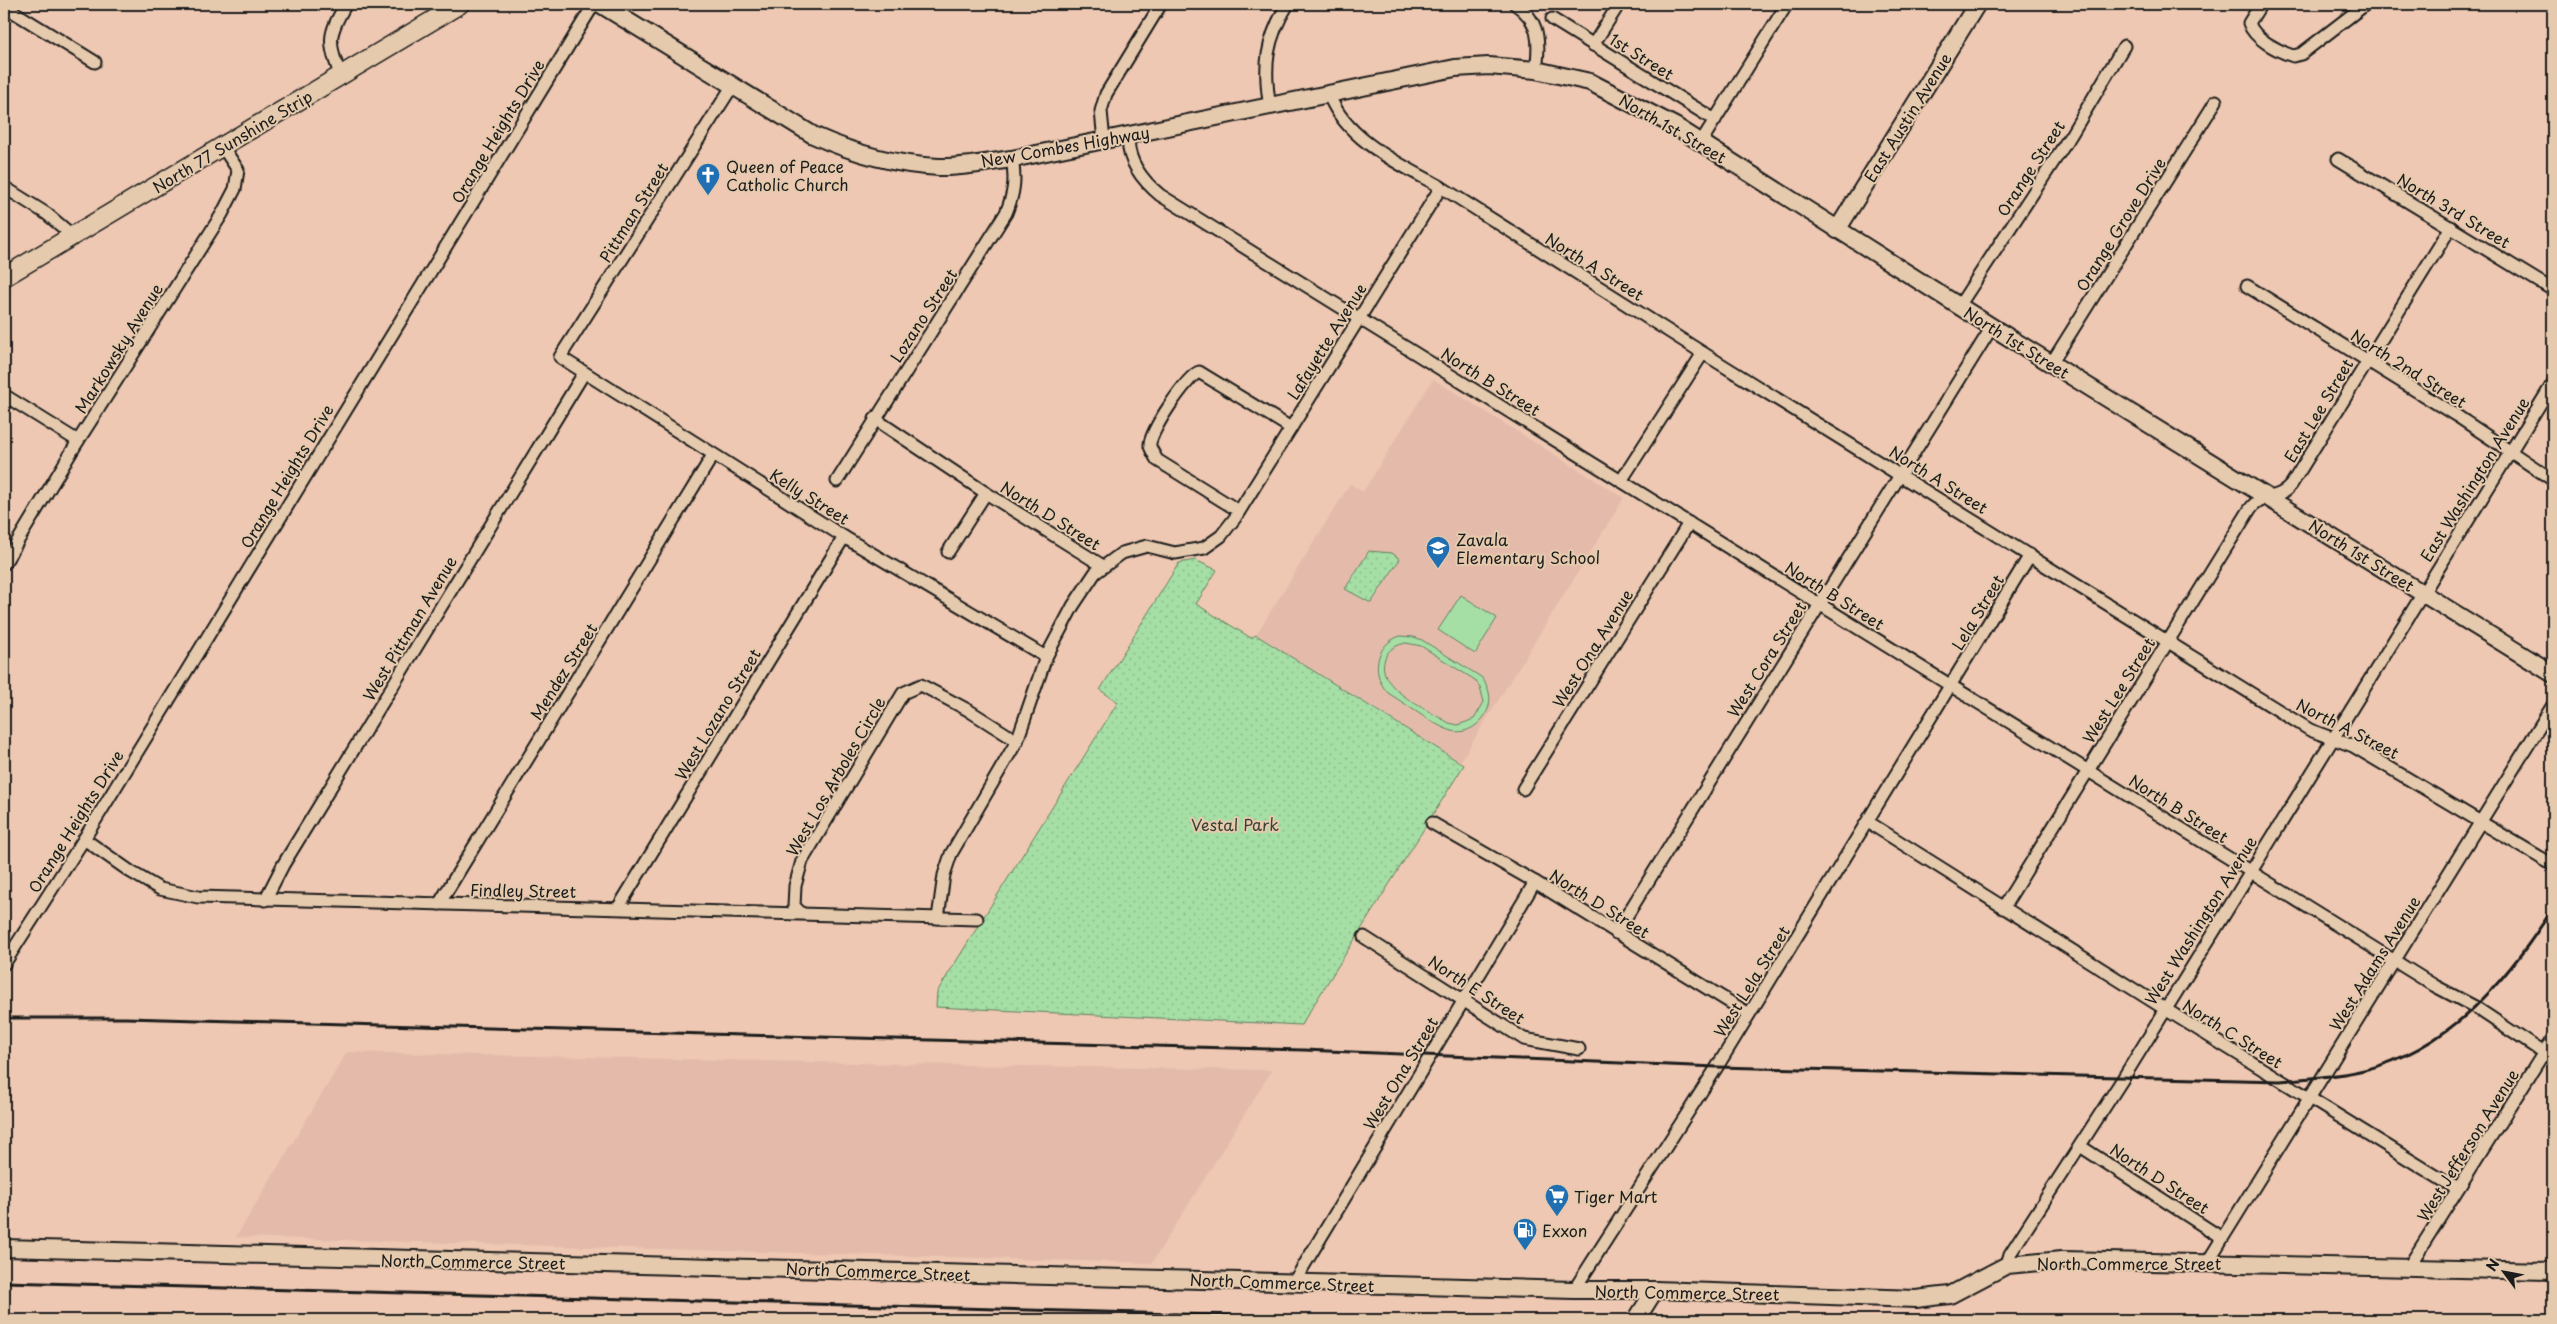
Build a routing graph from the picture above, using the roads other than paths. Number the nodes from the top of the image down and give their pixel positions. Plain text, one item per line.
1 (346, 4) edge
2 (460, 4) edge
3 (594, 4) edge
4 (600, 4) edge
5 (1160, 4) edge
6 (1288, 4) edge
7 (1516, 4) edge
8 (1619, 4) edge
9 (1787, 4) edge
10 (1977, 4) edge
11 (2261, 4) edge
12 (2366, 4) edge
13 (4, 6) edge
14 (1552, 19) dead end
15 (1593, 45) junction
16 (2124, 46) dead end
17 (95, 62) dead end
18 (1536, 70) junction
19 (341, 77) junction
20 (733, 85) junction
21 (1329, 95) junction
22 (2216, 101) dead end
23 (1270, 107) junction
24 (1715, 120) junction
25 (1129, 135) junction
26 (1104, 141) junction
27 (1701, 142) junction
28 (222, 146) junction
29 (1012, 159) junction
30 (2338, 159) dead end
31 (1441, 187) junction
32 (4, 188) edge
33 (2451, 227) junction
34 (1837, 230) junction
35 (73, 236) junction
36 (4, 277) edge
37 (2247, 286) dead end
38 (2553, 290) edge
39 (1959, 306) junction
40 (1359, 318) junction
41 (1992, 327) junction
42 (1703, 353) junction
43 (560, 356) joint
44 (2366, 361) junction
45 (2052, 364) junction
46 (584, 373) junction
47 (2553, 383) edge
48 (4, 395) edge
49 (875, 419) junction
50 (1291, 428) junction
51 (78, 441) junction
52 (2510, 452) junction
53 (713, 455) junction
54 (1900, 474) junction
55 (2553, 480) edge
56 (836, 481) dead end
57 (1621, 481) junction
58 (986, 493) junction
59 (2269, 498) junction
60 (1239, 511) junction
61 (1690, 523) junction
62 (844, 537) junction
63 (948, 552) dead end
64 (2030, 555) junction
65 (4, 564) edge
66 (1103, 566) junction
67 (2422, 592) junction
68 (1819, 604) junction
69 (2168, 640) junction
70 (1046, 657) junction
71 (2553, 674) edge
72 (1951, 686) junction
73 (2553, 705) edge
74 (2333, 737) junction
75 (1017, 741) junction
76 (2087, 770) junction
77 (1523, 789) dead end
78 (2480, 821) junction
79 (1868, 822) junction
80 (1432, 823) dead end
81 (84, 839) junction
82 (2553, 864) edge
83 (2250, 871) junction
84 (1535, 882) junction
85 (264, 900) junction
86 (439, 904) junction
87 (618, 908) junction
88 (2003, 908) junction
89 (801, 914) junction
90 (938, 918) junction
91 (977, 919) dead end
92 (1616, 933) junction
93 (1364, 937) dead end
94 (2395, 961) junction
95 (4, 964) edge
96 (1464, 999) junction
97 (2165, 1009) junction
98 (1749, 1014) junction
99 (2553, 1038) edge
100 (1579, 1049) dead end
101 (2549, 1056) edge
102 (2309, 1099) junction
103 (2080, 1146) junction
104 (2457, 1189) junction
105 (2222, 1238) junction
106 (4, 1248) edge
107 (2208, 1263) junction
108 (2006, 1265) junction
109 (2408, 1268) junction
110 (2553, 1271) edge
111 (1294, 1282) junction
112 (1574, 1290) junction
113 (1655, 1290) junction
114 (1636, 1320) edge

1 - 19 street
2 - 19 main road, North 77 Sunshine Strip
3 - 81 street, Orange Heights Drive
4 - 20 main road, New Combes Highway
5 - 26 street
6 - 23 street
7 - 18 street
8 - 15 street
9 - 24 street
10 - 34 main road, East Austin Avenue
11 - 12 street
13 - 17 street
14 - 15 street, 1st Street
15 - 24 street, 1st Street
16 - 39 street, Orange Street
18 - 21 main road, New Combes Highway
18 - 27 main road, North 1st Street
19 - 28 main road, North 77 Sunshine Strip
20 - 29 main road, New Combes Highway
20 - 43 street, Pittman Street
21 - 23 main road, New Combes Highway
21 - 31 street, North A Street
22 - 45 street, Orange Grove Drive
23 - 25 main road, New Combes Highway
24 - 27 street
25 - 26 main road, New Combes Highway
25 - 40 street, North B Street
26 - 29 main road, New Combes Highway
27 - 34 main road, North 1st Street
28 - 35 main road, North 77 Sunshine Strip
28 - 51 street, Markowsky Avenue
29 - 49 street, Lozano Street
30 - 33 street, North 3rd Street
31 - 40 street, Lafayette Avenue
31 - 42 street, North A Street
32 - 35 street
33 - 38 street, North 3rd Street
33 - 44 street, East Lee Street
34 - 39 main road, North 1st Street
35 - 36 main road, North 77 Sunshine Strip
37 - 44 street, North 2nd Street
39 - 41 main road, North 1st Street
40 - 50 street, Lafayette Avenue
40 - 57 street, North B Street
41 - 45 main road, North 1st Street
41 - 54 street, West Cora Street
42 - 54 street, North A Street
42 - 57 street
43 - 46 street, Kelly Street
44 - 52 street, North 2nd Street
44 - 59 street, East Lee Street
45 - 59 main road, North 1st Street
46 - 53 street, Kelly Street
46 - 85 street, West Pittman Avenue
47 - 52 street, East Washington Avenue
48 - 51 street
49 - 56 street, Lozano Street
49 - 58 street, North D Street
50 - 60 street, Lafayette Avenue
50 - 60 street
51 - 65 street, Markowsky Avenue
52 - 55 street, North 2nd Street
52 - 67 street, East Washington Avenue
53 - 62 street, Kelly Street
53 - 86 street, Mendez Street
54 - 64 street, North A Street
54 - 68 street, West Cora Street
57 - 61 street, North B Street
58 - 63 street
58 - 66 street, North D Street
59 - 67 main road, North 1st Street
59 - 69 street, West Lee Street
60 - 66 street, North D Street
61 - 68 street, North B Street
61 - 77 street, West Ona Avenue
62 - 70 street, Kelly Street
62 - 87 street, West Lozano Street
64 - 69 street, North A Street
64 - 72 street, Lela Street
66 - 70 street
67 - 71 main road, North 1st Street
67 - 74 street, West Washington Avenue
68 - 72 street, North B Street
68 - 92 street, West Cora Street
69 - 74 street, North A Street
69 - 76 street, West Lee Street
70 - 75 street
72 - 76 street, North B Street
72 - 79 street, West Lela Street
73 - 78 street, West Adams Avenue
74 - 78 street, North A Street
74 - 83 street, West Washington Avenue
75 - 89 street, West Los Arboles Circle
75 - 90 street
76 - 83 street, North B Street
76 - 88 street, West Lee Street
78 - 82 street, North A Street
78 - 94 street, West Adams Avenue
79 - 88 street, North C Street
79 - 98 street, West Lela Street
80 - 84 street, North D Street
81 - 85 street, Findley Street
81 - 95 street, Orange Heights Drive
83 - 94 street, North B Street
83 - 97 street, West Washington Avenue
84 - 92 street, North D Street
84 - 96 street, West Ona Street
85 - 86 street, Findley Street
86 - 87 street, Findley Street
87 - 89 street, Findley Street
88 - 97 street, North C Street
89 - 90 street, Findley Street
90 - 91 street, Findley Street
92 - 98 street, North D Street
93 - 96 street, North E Street
94 - 101 street, North B Street
94 - 102 street, West Adams Avenue
96 - 100 street, North E Street
96 - 111 street, West Ona Street
97 - 102 street, North C Street
97 - 103 street, West Washington Avenue
98 - 112 street, West Lela Street
99 - 101 street, West Jefferson Avenue
101 - 104 street, West Jefferson Avenue
102 - 104 street, North C Street
102 - 105 street, West Adams Avenue
103 - 105 street, North D Street
103 - 108 street, West Washington Avenue
104 - 109 street, West Jefferson Avenue
105 - 107 street, West Adams Avenue
106 - 111 main road, North Commerce Street
107 - 108 main road, North Commerce Street
107 - 109 main road, North Commerce Street
108 - 113 main road, North Commerce Street
109 - 110 main road, North Commerce Street
111 - 112 main road, North Commerce Street
112 - 113 main road, North Commerce Street
113 - 114 main road

